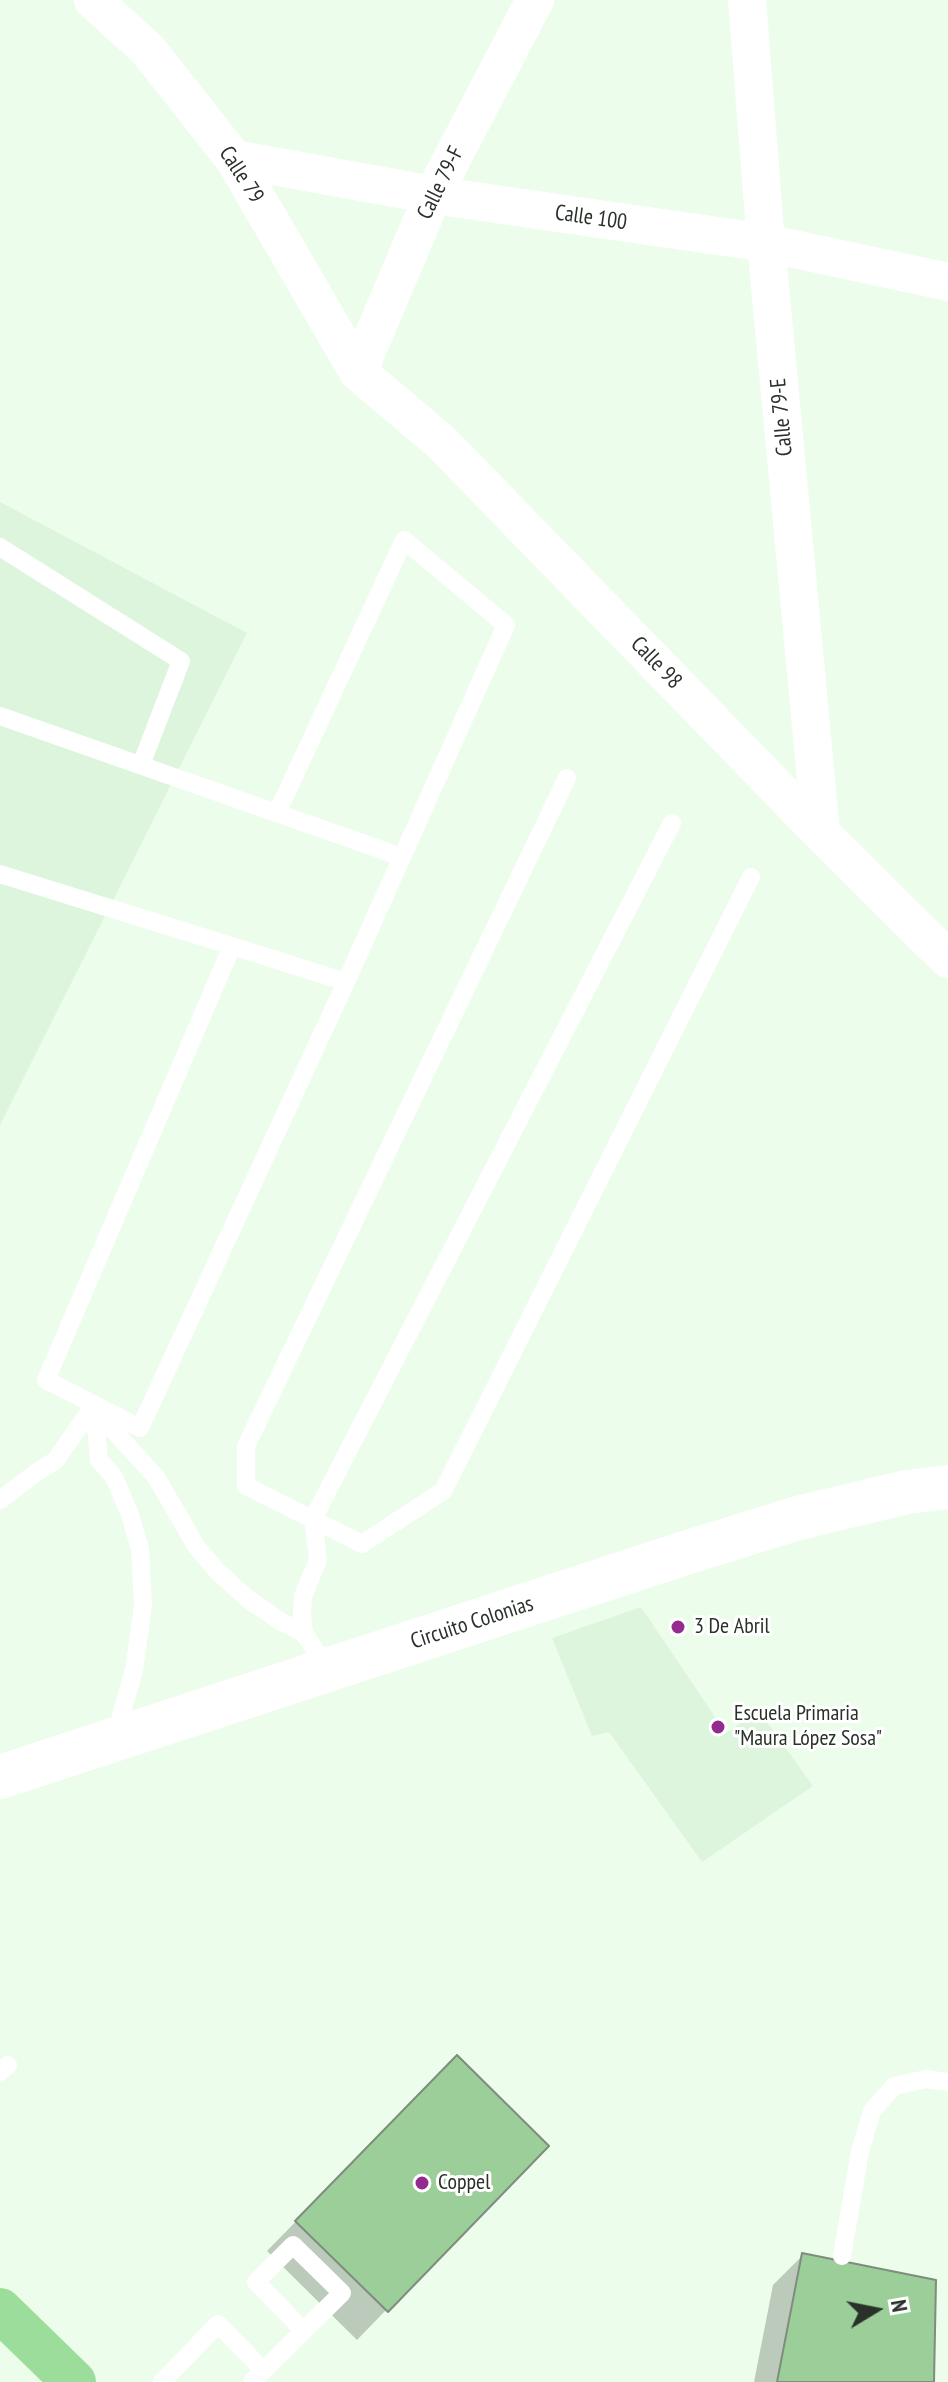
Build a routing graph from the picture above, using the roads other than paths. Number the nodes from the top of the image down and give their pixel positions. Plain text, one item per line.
1 (93, 0) edge
2 (535, 0) edge
3 (747, 0) edge
4 (234, 159) junction
5 (433, 195) junction
6 (766, 243) junction
7 (948, 282) edge
8 (358, 372) junction
9 (0, 547) edge
10 (0, 716) edge
11 (141, 765) junction
12 (567, 778) dead end
13 (277, 813) junction
14 (672, 823) dead end
15 (821, 833) junction
16 (402, 857) junction
17 (0, 874) edge
18 (751, 877) dead end
19 (232, 946) junction
20 (948, 959) edge
21 (346, 982) junction
22 (94, 1405) junction
23 (948, 1487) edge
24 (0, 1500) edge
25 (313, 1519) junction
26 (304, 1633) junction
27 (328, 1670) junction
28 (101, 1745) junction
29 (0, 1777) edge
30 (948, 2082) edge
31 (842, 2256) dead end
32 (0, 2310) edge
33 (303, 2330) junction
34 (258, 2376) edge
35 (74, 2382) edge
36 (162, 2382) edge

1 - 4 street, Calle 79
2 - 5 street, Calle 79-F
3 - 6 street, Calle 79-E
4 - 5 street, Calle 100
4 - 8 street, Calle 79
5 - 6 street, Calle 100
5 - 8 street, Calle 79-F
6 - 7 street, Calle 100
6 - 15 street, Calle 79-E
8 - 15 street, Calle 98
9 - 11 lane
10 - 11 lane
11 - 13 lane
12 - 25 lane
13 - 16 lane
13 - 16 lane
14 - 25 lane
15 - 20 street, Calle 98
16 - 21 lane
17 - 19 lane
18 - 25 lane
19 - 21 lane
19 - 22 lane
21 - 22 lane
22 - 24 lane
22 - 26 lane
22 - 28 lane
23 - 27 street, Circuito Colonias
25 - 26 lane
26 - 27 lane
27 - 28 street, Circuito Colonias
28 - 29 street, Circuito Colonias
30 - 31 lane
32 - 35 main road
33 - 33 lane
33 - 34 lane
34 - 36 lane

